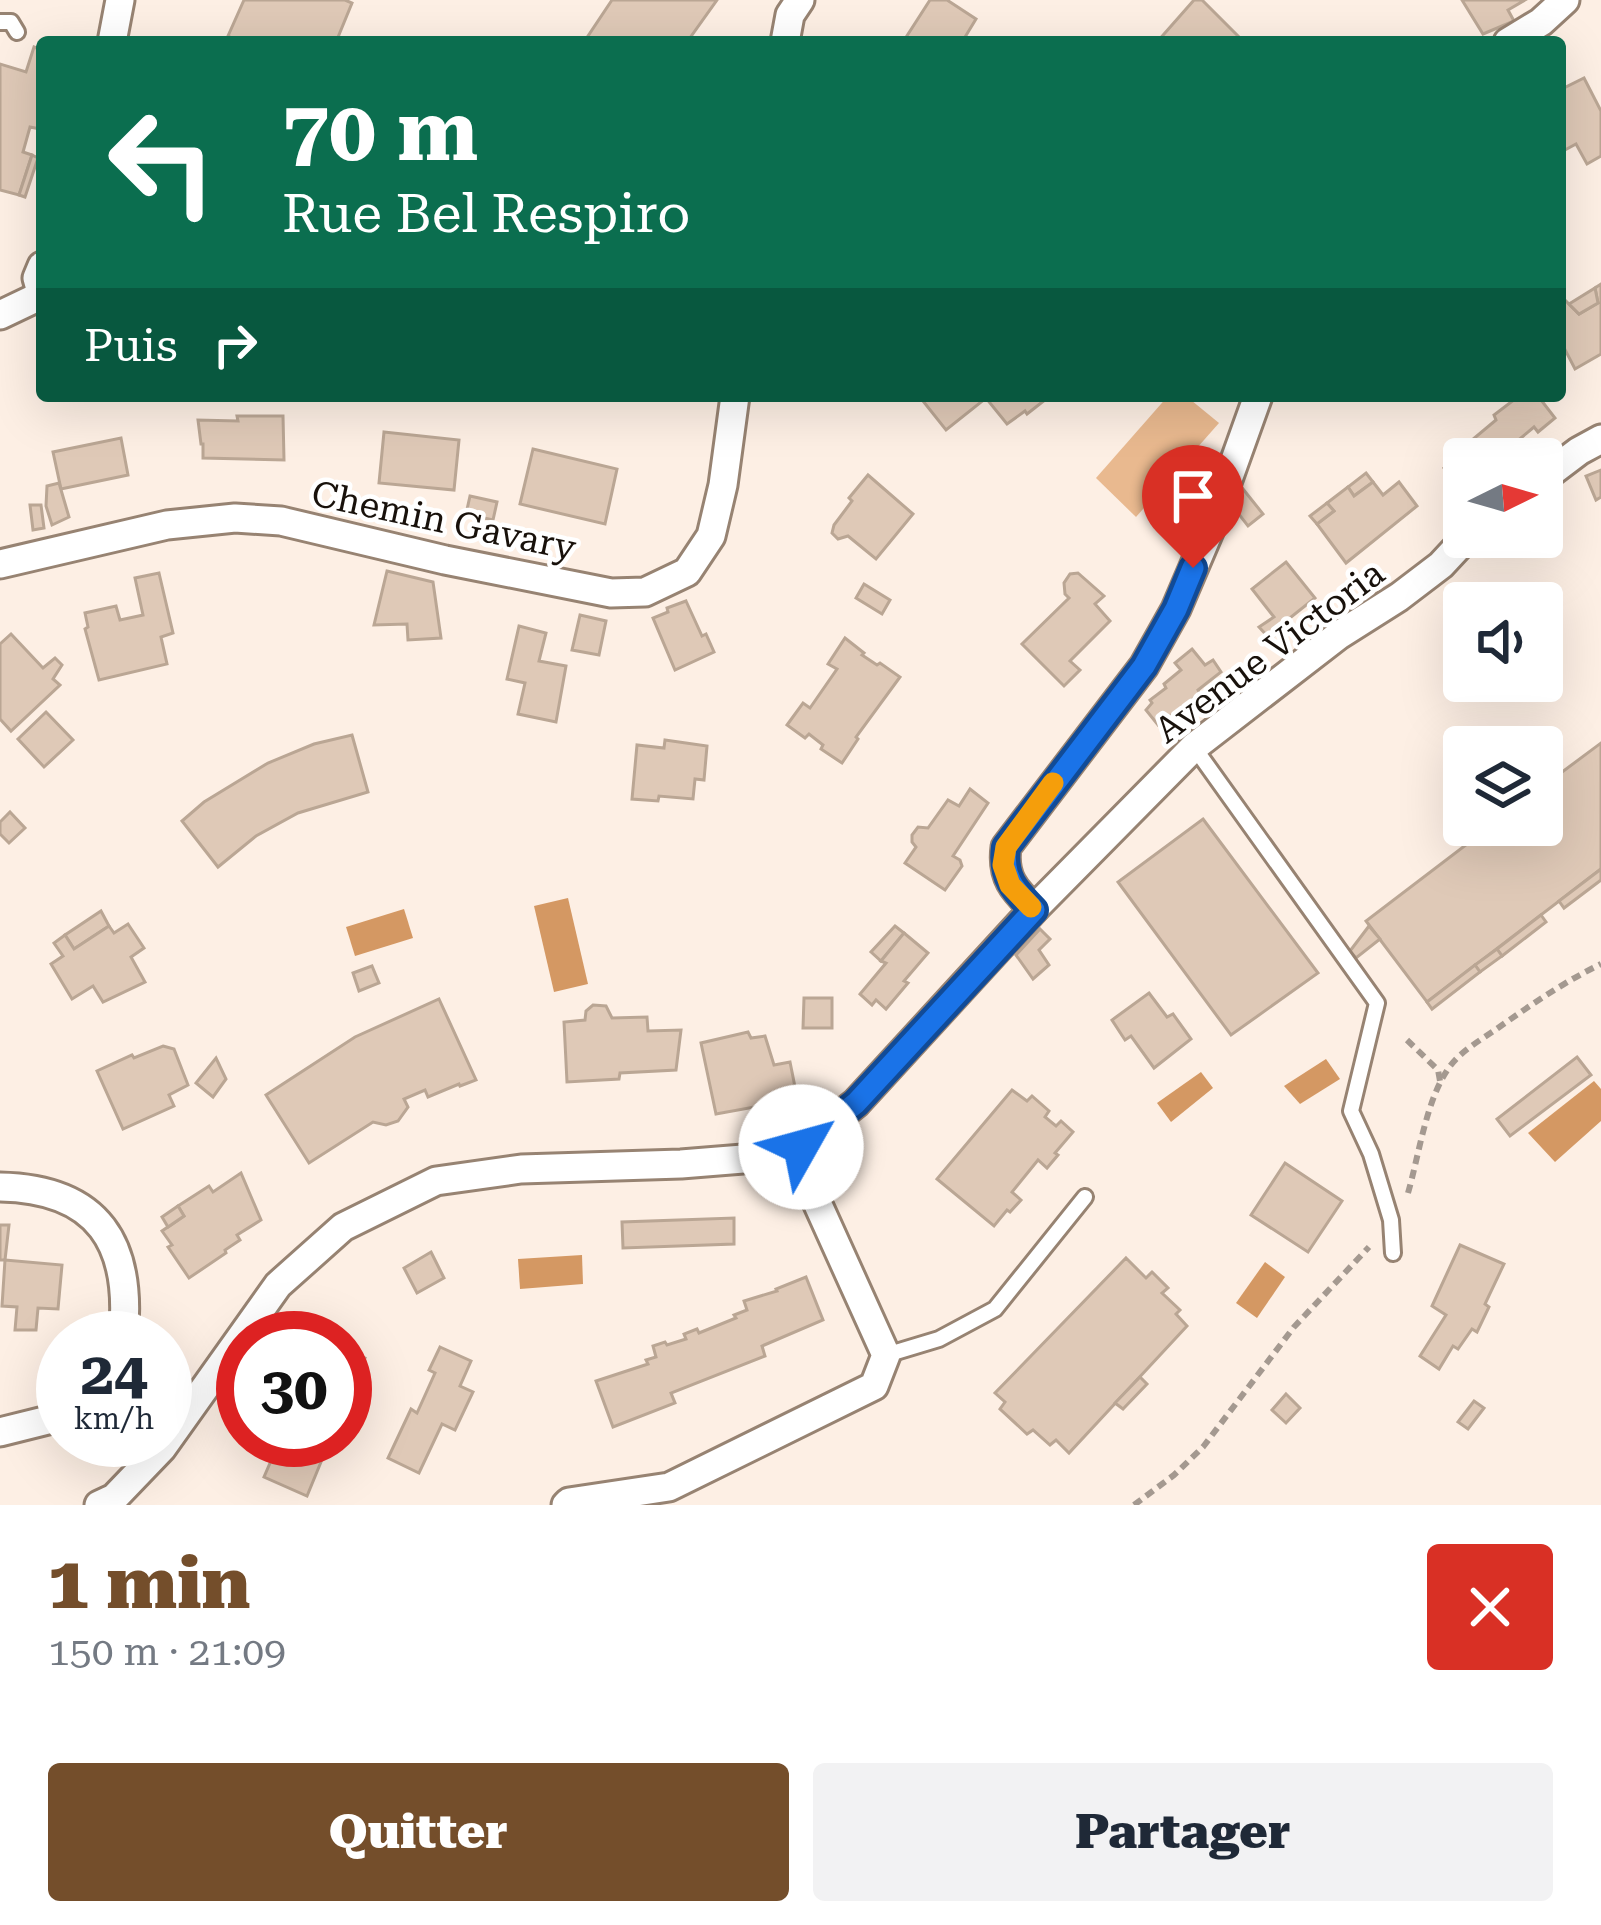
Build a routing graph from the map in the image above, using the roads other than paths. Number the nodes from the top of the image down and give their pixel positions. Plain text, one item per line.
1 (120, 0) edge
2 (800, 0) edge
3 (1565, 0) edge
4 (0, 22) edge
5 (17, 32) dead end
6 (113, 36) edge
7 (786, 36) edge
8 (1518, 36) edge
9 (36, 298) edge
10 (0, 315) edge
11 (734, 402) edge
12 (1256, 402) edge
13 (1601, 439) edge
14 (1563, 463) edge
15 (1448, 558) edge
16 (0, 564) edge
17 (1195, 747) junction
18 (1034, 910) junction
19 (801, 1147) junction
20 (0, 1187) edge
21 (1085, 1197) dead end
22 (1394, 1253) dead end
23 (125, 1311) edge
24 (886, 1355) junction
25 (36, 1423) edge
26 (0, 1432) edge
27 (99, 1505) edge
28 (566, 1505) edge

1 - 6 street
2 - 7 street
3 - 8 street
4 - 5 lane
9 - 10 street
11 - 16 street, Chemin Gavary
12 - 18 street
13 - 14 street
15 - 17 street, Avenue Victoria
17 - 18 street, Avenue Victoria
17 - 22 lane
18 - 19 street, Avenue Victoria
19 - 24 street
19 - 27 street, Avenue Victoria
20 - 23 street
21 - 24 lane
24 - 28 street
25 - 26 street

